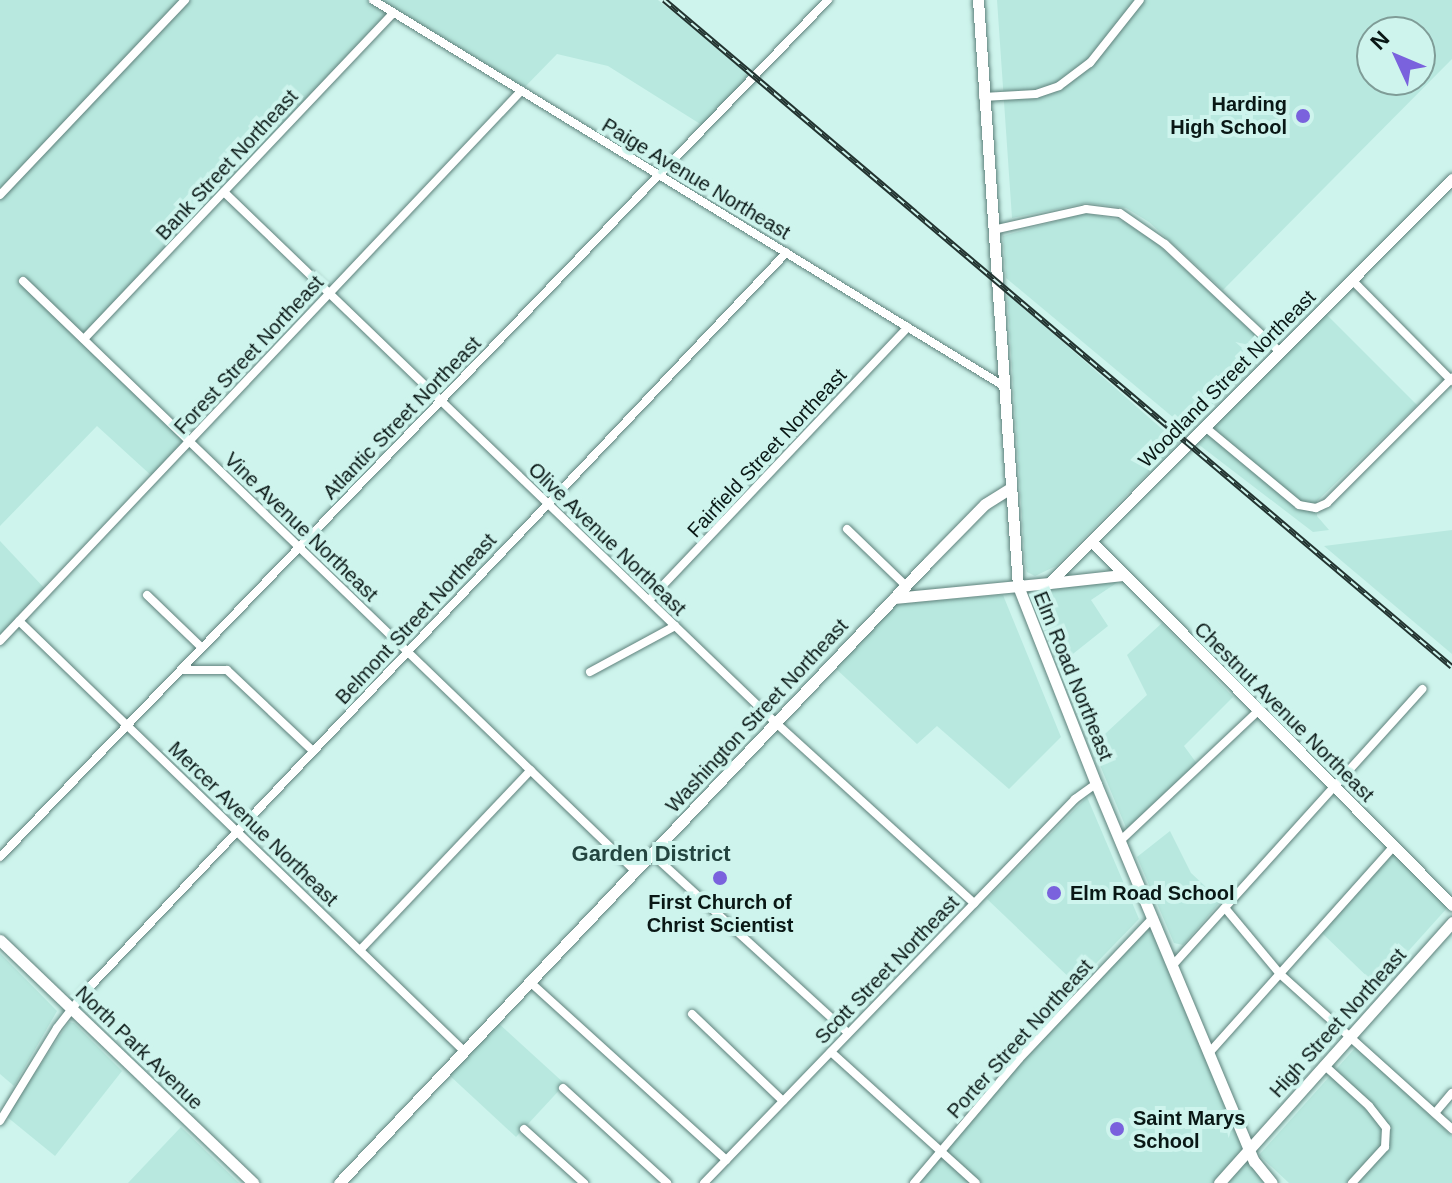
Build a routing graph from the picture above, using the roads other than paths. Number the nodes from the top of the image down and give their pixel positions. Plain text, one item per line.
1 (185, 0) edge
2 (373, 0) edge
3 (827, 0) edge
4 (978, 0) edge
5 (1140, 0) edge
6 (393, 13) junction
7 (521, 91) junction
8 (983, 97) junction
9 (659, 175) junction
10 (1452, 179) edge
11 (224, 192) junction
12 (0, 195) edge
13 (993, 230) junction
14 (786, 253) junction
15 (1352, 280) junction
16 (23, 281) dead end
17 (329, 294) junction
18 (908, 327) junction
19 (84, 339) junction
20 (1280, 352) junction
21 (1452, 380) edge
22 (1002, 385) junction
23 (441, 401) junction
24 (1205, 427) junction
25 (189, 441) junction
26 (1009, 489) junction
27 (548, 503) junction
28 (847, 529) dead end
29 (1092, 542) junction
30 (299, 547) junction
31 (1123, 575) junction
32 (1049, 583) junction
33 (906, 586) junction
34 (1018, 586) junction
35 (147, 595) dead end
36 (894, 598) junction
37 (649, 600) junction
38 (19, 621) junction
39 (675, 626) junction
40 (0, 641) edge
41 (202, 648) junction
42 (408, 651) junction
43 (181, 670) junction
44 (590, 672) dead end
45 (1422, 689) dead end
46 (1257, 712) junction
47 (776, 723) junction
48 (127, 725) junction
49 (313, 751) junction
50 (531, 770) junction
51 (1096, 784) junction
52 (1332, 787) junction
53 (237, 831) junction
54 (1120, 841) junction
55 (1393, 847) junction
56 (652, 854) junction
57 (0, 857) edge
58 (635, 871) junction
59 (974, 903) junction
60 (1452, 905) edge
61 (1225, 908) junction
62 (1153, 918) junction
63 (1452, 922) edge
64 (0, 940) edge
65 (360, 950) junction
66 (1173, 965) junction
67 (1280, 974) junction
68 (530, 982) junction
69 (72, 1008) junction
70 (692, 1014) dead end
71 (848, 1033) junction
72 (1350, 1036) junction
73 (464, 1051) junction
74 (831, 1052) junction
75 (1209, 1053) junction
76 (1324, 1065) junction
77 (563, 1088) dead end
78 (1452, 1093) edge
79 (783, 1101) junction
80 (1435, 1113) junction
81 (0, 1121) edge
82 (524, 1129) dead end
83 (1452, 1129) edge
84 (1250, 1148) junction
85 (941, 1151) junction
86 (726, 1160) junction
87 (253, 1183) edge
88 (339, 1183) edge
89 (584, 1183) edge
90 (667, 1183) edge
91 (704, 1183) edge
92 (914, 1183) edge
93 (976, 1183) edge
94 (1219, 1183) edge
95 (1272, 1183) edge
96 (1352, 1183) edge

1 - 12 street
2 - 6 street, Paige Avenue Northeast
3 - 9 street, Atlantic Street Northeast
4 - 8 street, Elm Road Northeast
5 - 8 street
6 - 7 street, Paige Avenue Northeast
6 - 11 street, Bank Street Northeast
7 - 9 street, Paige Avenue Northeast
7 - 17 street, Forest Street Northeast
8 - 13 street, Elm Road Northeast
9 - 14 street, Paige Avenue Northeast
9 - 23 street, Atlantic Street Northeast
10 - 15 street, Woodland Street Northeast
11 - 17 street, Olive Avenue Northeast
11 - 19 street, Bank Street Northeast
13 - 20 street
13 - 22 street, Elm Road Northeast
14 - 18 street, Paige Avenue Northeast
14 - 27 street, Belmont Street Northeast
15 - 20 street, Woodland Street Northeast
15 - 21 street
16 - 19 street, Vine Avenue Northeast
17 - 23 street, Olive Avenue Northeast
17 - 25 street, Forest Street Northeast
18 - 22 street, Paige Avenue Northeast
18 - 37 street, Fairfield Street Northeast
19 - 25 street, Vine Avenue Northeast
20 - 24 street, Woodland Street Northeast
21 - 24 street
22 - 26 street, Elm Road Northeast
23 - 27 street, Olive Avenue Northeast
23 - 30 street, Atlantic Street Northeast
24 - 29 street, Woodland Street Northeast
25 - 30 street, Vine Avenue Northeast
25 - 38 street, Forest Street Northeast
26 - 33 street, Washington Street Northeast
26 - 34 street, Elm Road Northeast
27 - 37 street, Olive Avenue Northeast
27 - 42 street, Belmont Street Northeast
28 - 33 street
29 - 31 street, Chestnut Avenue Northeast
29 - 32 street, Woodland Street Northeast
30 - 41 street, Atlantic Street Northeast
30 - 42 street, Vine Avenue Northeast
31 - 32 street
31 - 46 street, Chestnut Avenue Northeast
32 - 34 street
33 - 36 street, Washington Street Northeast
34 - 36 street
34 - 51 street, Elm Road Northeast
35 - 41 street
36 - 47 street, Washington Street Northeast
37 - 39 street, Olive Avenue Northeast
38 - 40 street, Forest Street Northeast
38 - 48 street, Mercer Avenue Northeast
39 - 44 street
39 - 47 street, Olive Avenue Northeast
41 - 43 street, Atlantic Street Northeast
42 - 49 street, Belmont Street Northeast
42 - 50 street, Vine Avenue Northeast
43 - 48 street, Atlantic Street Northeast
43 - 49 street
45 - 52 street
46 - 52 street, Chestnut Avenue Northeast
46 - 54 street
47 - 56 street, Washington Street Northeast
47 - 59 street, Olive Avenue Northeast
48 - 53 street, Mercer Avenue Northeast
48 - 57 street, Atlantic Street Northeast
49 - 53 street, Belmont Street Northeast
50 - 58 street, Vine Avenue Northeast
50 - 65 street
51 - 54 street, Elm Road Northeast
51 - 59 street, Scott Street Northeast
52 - 55 street, Chestnut Avenue Northeast
52 - 61 street
53 - 65 street, Mercer Avenue Northeast
53 - 69 street, Belmont Street Northeast
54 - 62 street, Elm Road Northeast
55 - 60 street, Chestnut Avenue Northeast
55 - 67 street
56 - 58 street, Washington Street Northeast
56 - 71 street
58 - 68 street, Washington Street Northeast
59 - 71 street, Scott Street Northeast
61 - 66 street
61 - 67 street
62 - 66 street, Elm Road Northeast
62 - 85 street, Porter Street Northeast
63 - 72 street, High Street Northeast
64 - 69 street, North Park Avenue
65 - 73 street, Mercer Avenue Northeast
66 - 75 street, Elm Road Northeast
67 - 72 street
67 - 75 street
68 - 73 street, Washington Street Northeast
68 - 86 street
69 - 81 street, Belmont Street Northeast
69 - 87 street, North Park Avenue
70 - 79 street
71 - 74 street, Scott Street Northeast
72 - 76 street, High Street Northeast
72 - 80 street
73 - 88 street, Washington Street Northeast
74 - 79 street, Scott Street Northeast
74 - 85 street
75 - 84 street, Elm Road Northeast
76 - 84 street, High Street Northeast
76 - 96 street
77 - 90 street
78 - 80 street
79 - 86 street, Scott Street Northeast
80 - 83 street
82 - 89 street
84 - 94 street, High Street Northeast
84 - 95 street, Elm Road Northeast
85 - 92 street, Porter Street Northeast
85 - 93 street
86 - 91 street, Scott Street Northeast

